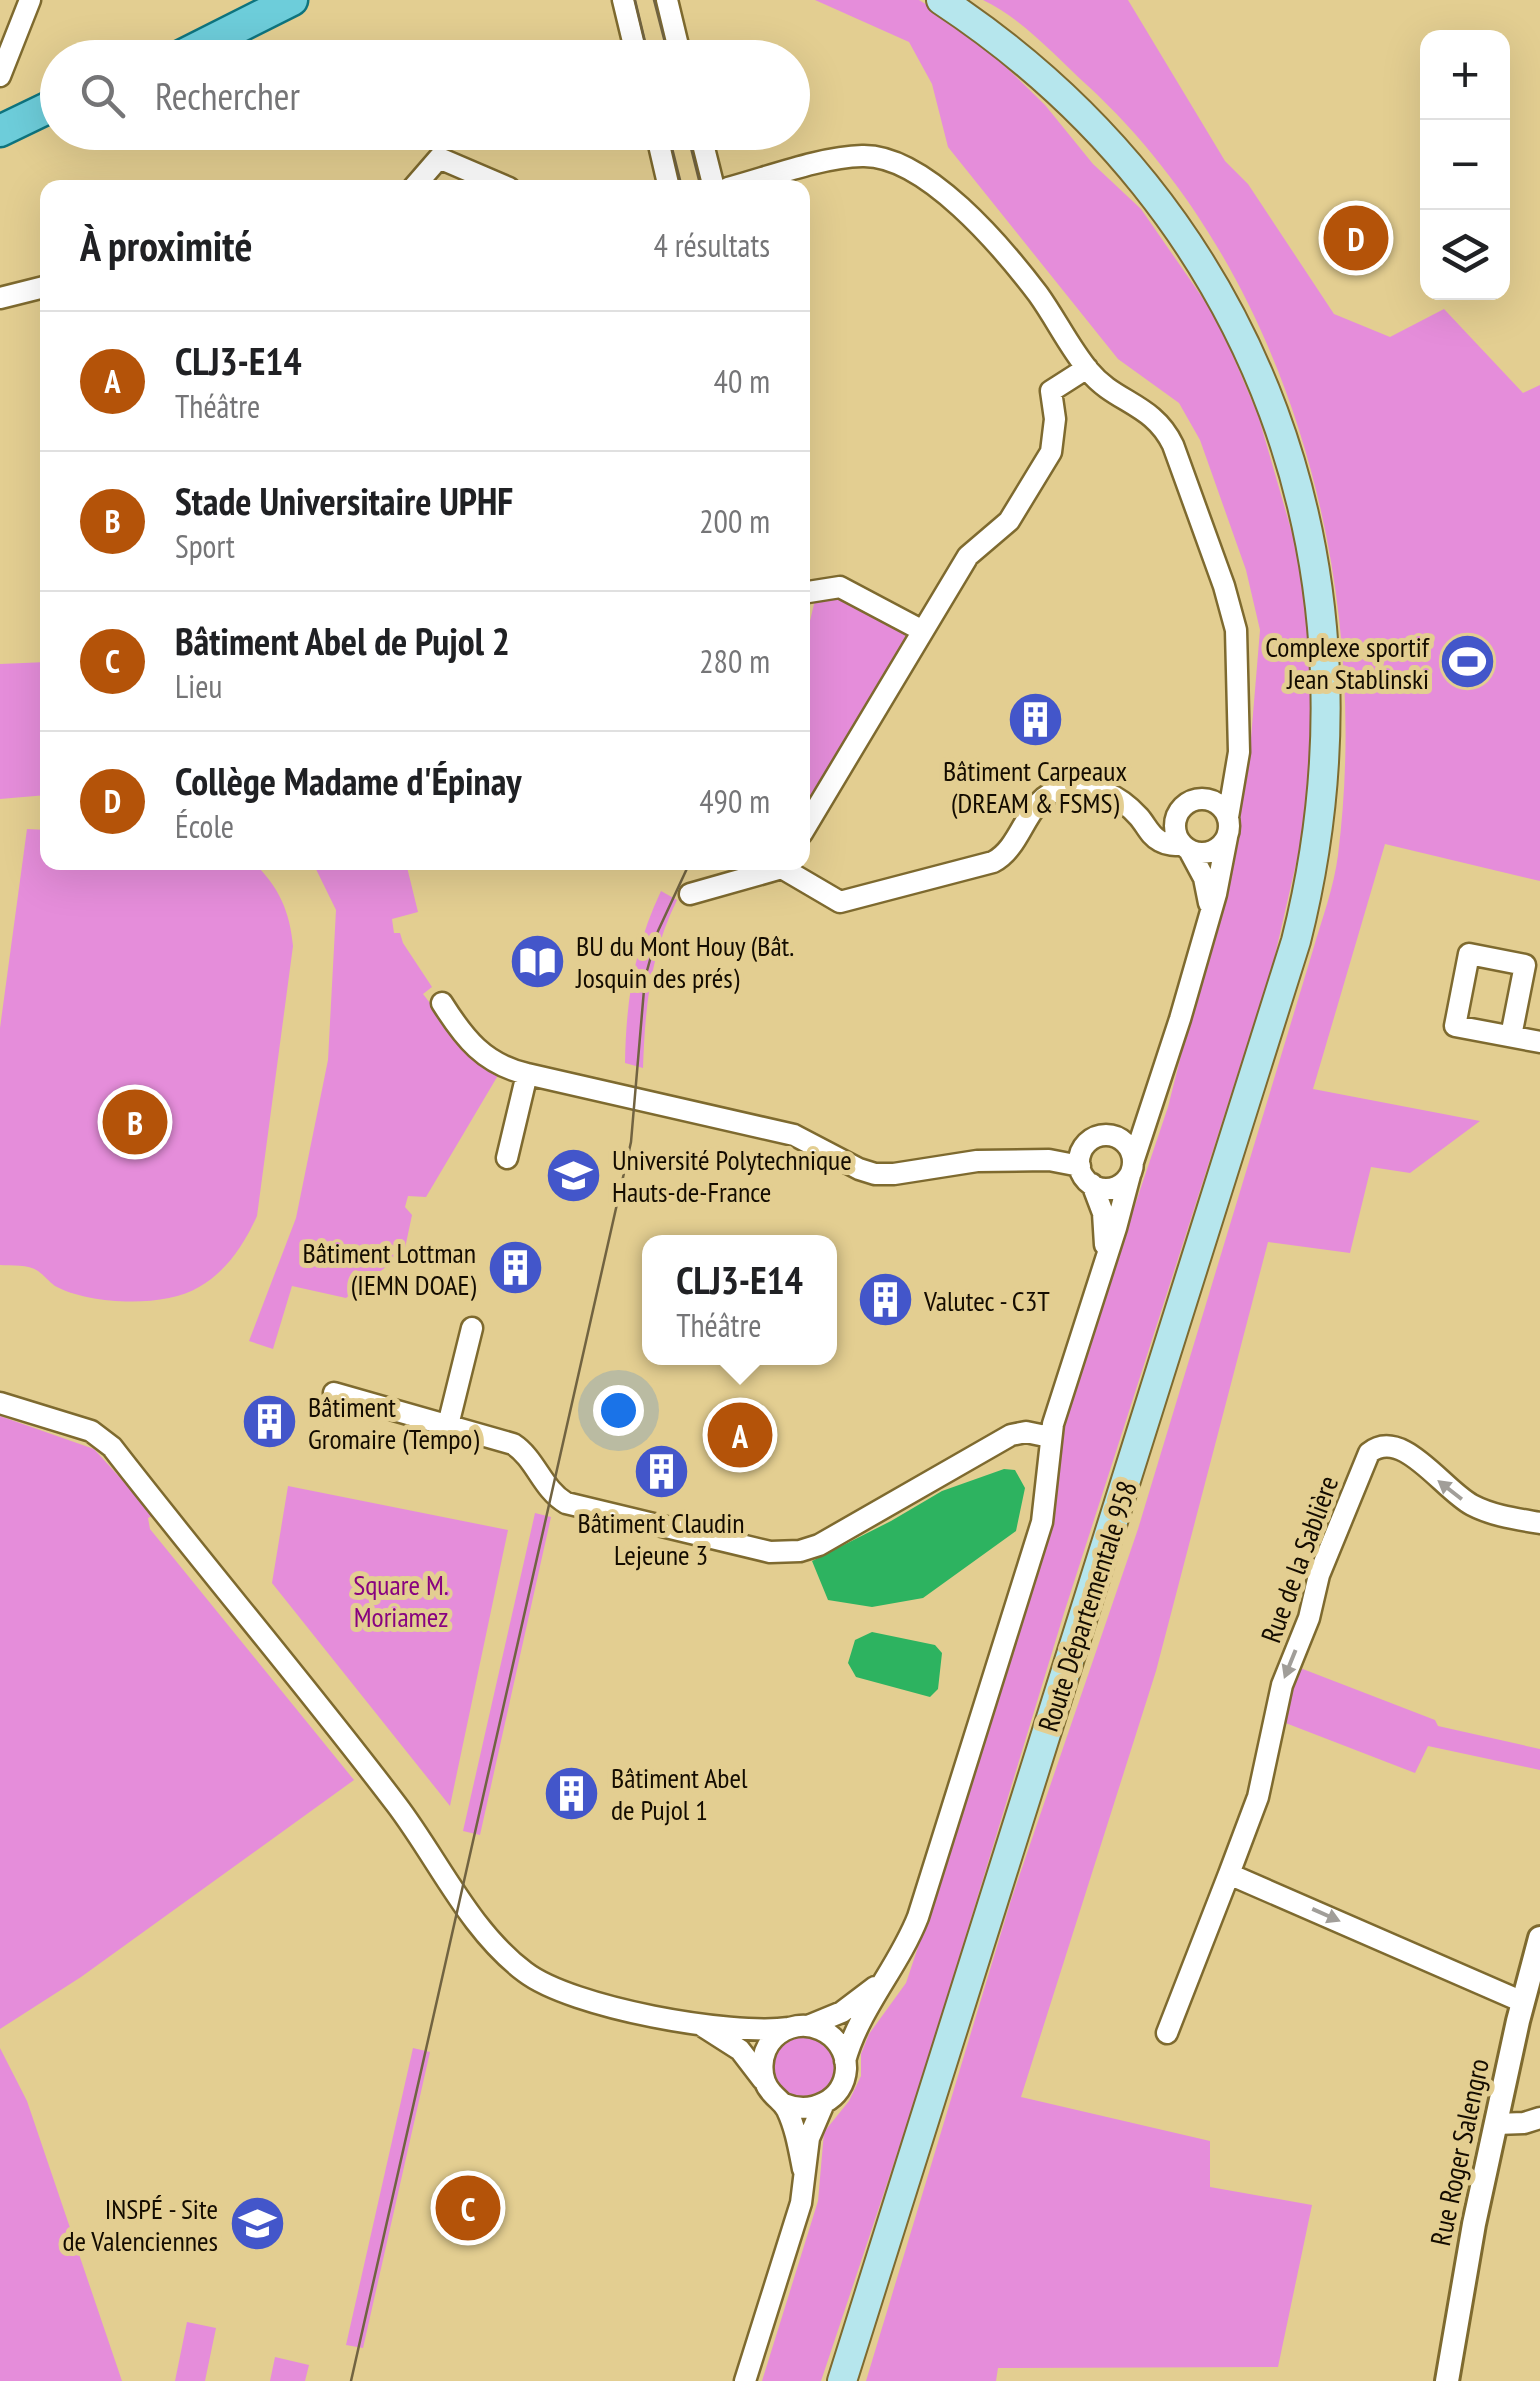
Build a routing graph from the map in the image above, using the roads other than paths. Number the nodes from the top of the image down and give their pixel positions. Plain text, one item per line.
1 (30, 0) edge
2 (264, 0) edge
3 (292, 0) edge
4 (623, 0) edge
5 (667, 0) edge
6 (940, 0) edge
7 (184, 40) edge
8 (213, 40) edge
9 (633, 40) edge
10 (677, 40) edge
11 (0, 76) edge
12 (40, 112) edge
13 (40, 122) edge
14 (1, 133) edge
15 (660, 150) edge
16 (704, 150) edge
17 (420, 180) edge
18 (490, 180) edge
19 (667, 180) edge
20 (712, 180) edge
21 (760, 180) edge
22 (40, 288) edge
23 (0, 298) edge
24 (1087, 368) junction
25 (810, 591) edge
26 (923, 631) junction
27 (1239, 737) junction
28 (1194, 800) junction
29 (810, 820) edge
30 (1227, 827) junction
31 (1186, 847) junction
32 (767, 870) edge
33 (791, 870) edge
34 (690, 894) dead end
35 (1210, 915) junction
36 (442, 1003) dead end
37 (1511, 1036) junction
38 (1540, 1042) edge
39 (526, 1074) junction
40 (1153, 1098) junction
41 (1109, 1135) junction
42 (507, 1158) dead end
43 (1131, 1168) junction
44 (1086, 1175) junction
45 (1104, 1258) junction
46 (472, 1328) dead end
47 (334, 1393) dead end
48 (0, 1402) edge
49 (448, 1425) junction
50 (1050, 1437) junction
51 (1540, 1523) edge
52 (1229, 1874) junction
53 (1540, 1938) edge
54 (888, 1976) junction
55 (1529, 1996) edge
56 (693, 2022) junction
57 (799, 2027) junction
58 (1167, 2032) dead end
59 (846, 2062) junction
60 (765, 2082) junction
61 (784, 2104) junction
62 (824, 2104) junction
63 (1540, 2118) edge
64 (1496, 2124) junction
65 (803, 2169) junction
66 (745, 2381) edge
67 (842, 2381) edge
68 (1447, 2381) edge

1 - 11 street
2 - 7 main road
3 - 8 main road
4 - 9 street
5 - 10 street
6 - 67 main road, Route Départementale 958
12 - 14 main road
13 - 14 main road
15 - 19 street
16 - 20 street
17 - 18 street
21 - 24 street
22 - 23 street
24 - 26 street
24 - 27 street
25 - 26 street
26 - 29 street
27 - 28 street
27 - 30 street
28 - 30 street
28 - 31 street
30 - 31 street
30 - 35 street
31 - 33 street
31 - 35 street
32 - 34 street
35 - 40 street
36 - 39 street
37 - 37 street
37 - 38 street
39 - 42 street
39 - 44 street
40 - 41 street
40 - 43 street
41 - 43 street
41 - 44 street
43 - 44 street
43 - 45 street
44 - 45 street
45 - 50 street
46 - 49 street
47 - 49 street
48 - 56 street
49 - 50 street
50 - 54 street
51 -> 52 street, Rue de la Sablière
52 -> 55 street
52 - 58 street, Rue de la Sablière
53 - 55 street, Rue Roger Salengro
54 - 57 street
54 - 59 street
55 - 64 street, Rue Roger Salengro
56 - 57 street
56 - 60 street
57 - 59 street
57 - 60 street
59 - 62 street
60 - 61 street
61 - 62 street
61 - 65 street
62 - 65 street
63 - 64 street
64 - 68 street, Rue Roger Salengro
65 - 66 street

